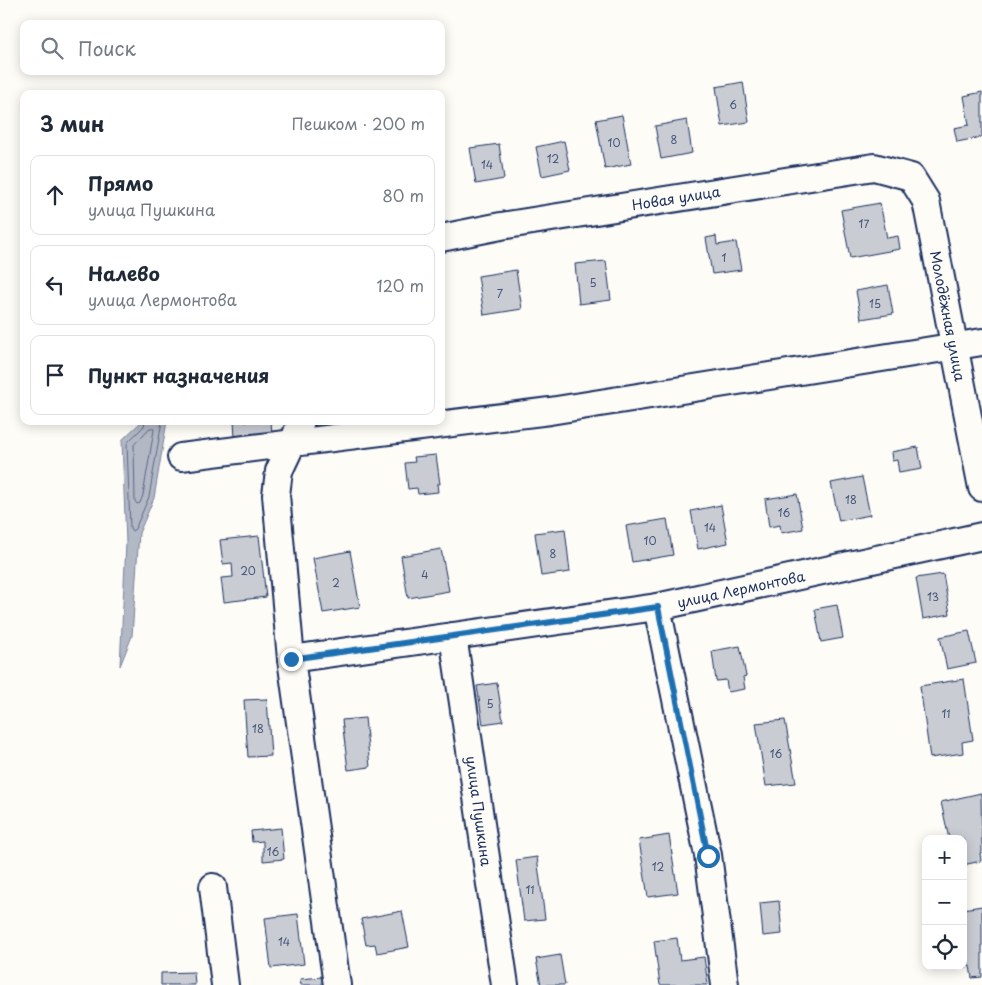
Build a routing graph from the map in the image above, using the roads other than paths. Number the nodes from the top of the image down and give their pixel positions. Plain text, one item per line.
1 (911, 176) joint
2 (445, 237) edge
3 (982, 342) edge
4 (954, 346) junction
5 (445, 421) edge
6 (393, 425) edge
7 (296, 433) edge
8 (180, 457) dead end
9 (982, 488) edge
10 (982, 536) edge
11 (658, 607) junction
12 (453, 636) junction
13 (291, 659) junction
14 (213, 887) dead end
15 (225, 985) edge
16 (337, 985) edge
17 (505, 985) edge
18 (725, 985) edge

1 - 2 street, Новая улица
1 - 4 street, Молодёжная улица
3 - 4 street
4 - 5 street
4 - 9 street, Молодёжная улица
6 - 7 street
7 - 8 street
7 - 13 street
10 - 11 street, улица Лермонтова
11 - 12 street, улица Лермонтова
11 - 18 street
12 - 13 street, улица Лермонтова
12 - 17 street, улица Пушкина
13 - 16 street
14 - 15 street

